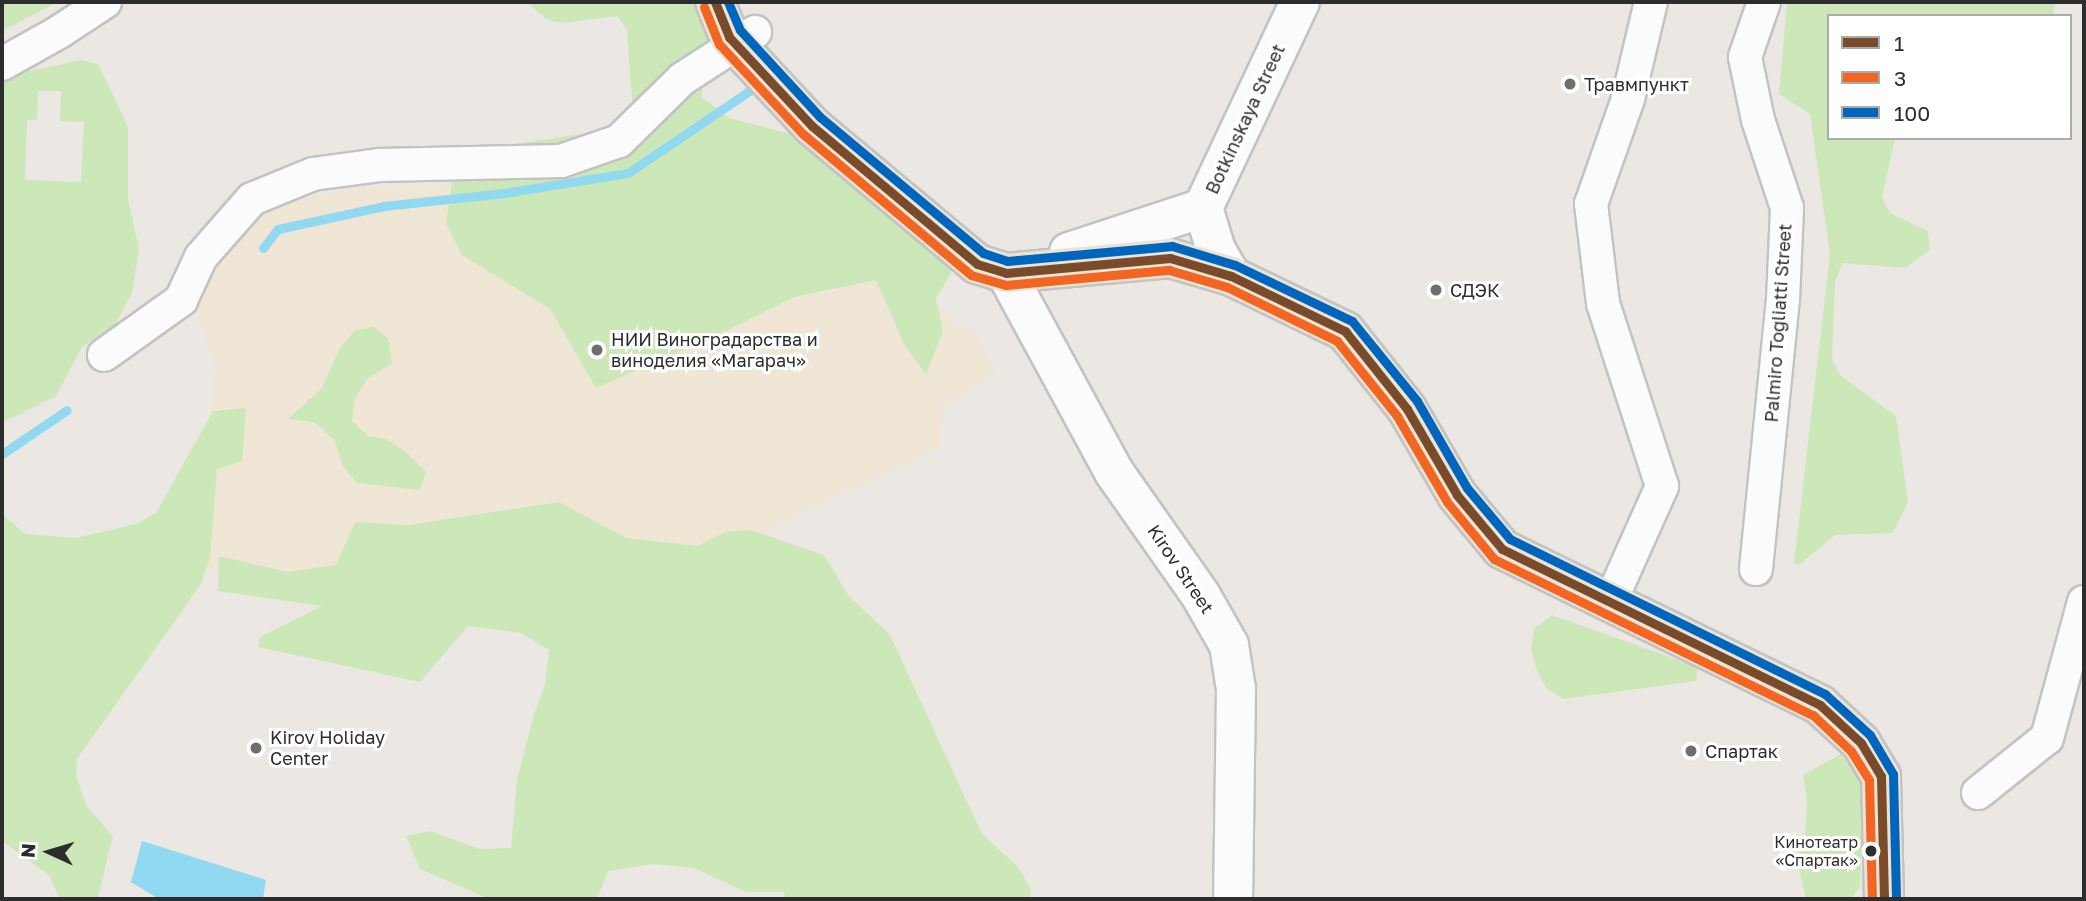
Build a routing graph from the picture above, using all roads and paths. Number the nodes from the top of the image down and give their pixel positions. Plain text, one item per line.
1 (105, 2) edge
2 (715, 2) edge
3 (1300, 2) edge
4 (1651, 2) edge
5 (1764, 2) edge
6 (745, 27) edge
7 (2, 64) edge
8 (1203, 208) junction
9 (1069, 252) junction
10 (1224, 263) junction
11 (1006, 273) junction
12 (104, 355) dead end
13 (1756, 569) dead end
14 (1616, 589) junction
15 (2084, 602) edge
16 (1978, 793) dead end
17 (1894, 891) edge
18 (1233, 899) edge

1 - 7 street
2 - 6 main road, Kirov Street
3 - 8 main road, Botkinskaya Street
4 - 14 street
5 - 13 street, Palmiro Togliatti Street
6 - 11 main road, Kirov Street
6 - 12 street
8 - 9 main road
8 - 10 main road, Botkinskaya Street
9 - 10 main road
9 - 11 main road
10 - 11 main road
10 - 14 main road
10 - 17 main road
11 - 18 main road, Kirov Street
14 - 17 main road
15 - 16 street

